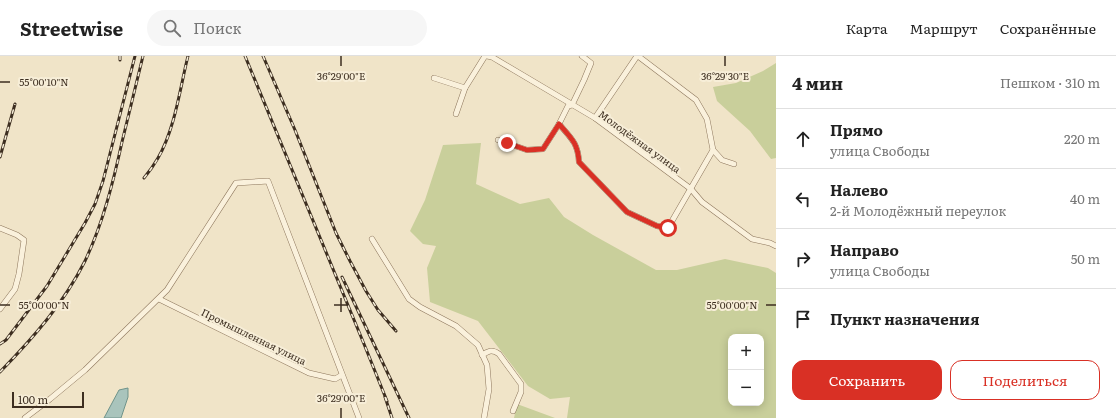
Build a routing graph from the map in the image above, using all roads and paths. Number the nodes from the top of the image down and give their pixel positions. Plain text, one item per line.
1 (486, 56) edge
2 (582, 56) edge
3 (637, 56) edge
4 (434, 78) dead end
5 (465, 88) junction
6 (572, 105) junction
7 (456, 114) dead end
8 (595, 118) junction
9 (559, 124) junction
10 (498, 140) dead end
11 (713, 150) junction
12 (734, 164) dead end
13 (691, 189) junction
14 (0, 228) edge
15 (372, 240) dead end
16 (776, 246) edge
17 (159, 299) junction
18 (0, 309) edge
19 (482, 355) junction
20 (342, 375) junction
21 (513, 411) dead end
22 (25, 418) edge
23 (359, 418) edge
24 (484, 418) edge

1 - 5 street
1 - 6 street, Молодёжная улица
2 - 6 street
3 - 8 street
3 - 11 street
4 - 5 street
5 - 7 street
6 - 8 street, Молодёжная улица
6 - 9 street
8 - 13 street, Молодёжная улица
9 - 10 street
9 - 13 street
11 - 12 street
11 - 13 street
13 - 16 street, Молодёжная улица
14 - 18 street
15 - 19 street
17 - 20 street, Промышленная улица
17 - 20 street
17 - 22 street
19 - 21 street
19 - 24 street
20 - 23 street

